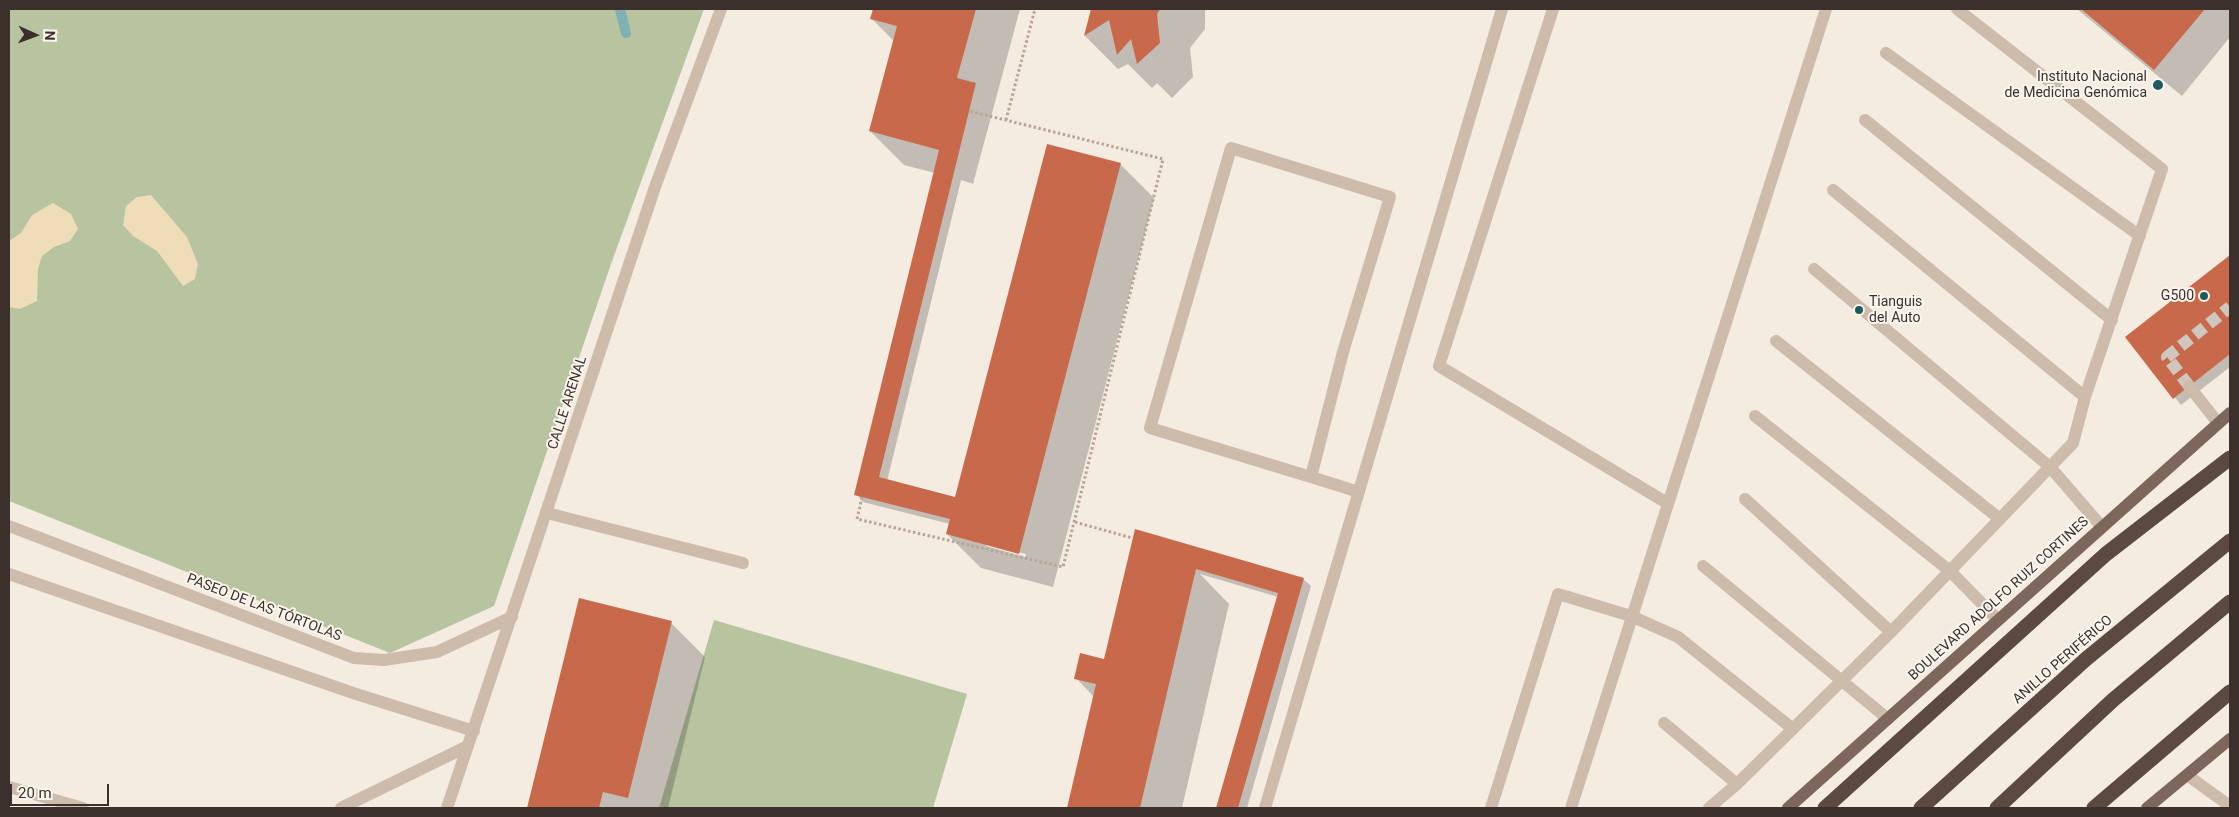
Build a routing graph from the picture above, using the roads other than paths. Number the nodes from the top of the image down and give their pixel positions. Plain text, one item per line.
1 (721, 9) edge
2 (1502, 9) edge
3 (1552, 9) edge
4 (1826, 9) edge
5 (1957, 9) edge
6 (1886, 53) dead end
7 (1865, 120) dead end
8 (1833, 190) dead end
9 (2140, 236) junction
10 (1814, 269) dead end
11 (2112, 320) junction
12 (1776, 341) dead end
13 (2189, 386) tunnel mouth
14 (2085, 397) junction
15 (2230, 413) edge
16 (1755, 416) dead end
17 (2218, 423) junction
18 (2230, 458) edge
19 (2050, 467) junction
20 (1311, 477) junction
21 (1359, 492) junction
22 (1744, 499) dead end
23 (1667, 503) junction
24 (547, 513) junction
25 (2000, 519) junction
26 (9, 526) edge
27 (2102, 527) junction
28 (2230, 541) edge
29 (743, 563) dead end
30 (1703, 566) dead end
31 (1950, 571) junction
32 (9, 574) edge
33 (2230, 602) edge
34 (1631, 616) junction
35 (512, 617) junction
36 (1998, 620) junction
37 (1892, 632) junction
38 (1842, 680) junction
39 (2230, 692) edge
40 (1888, 719) junction
41 (1664, 723) dead end
42 (1793, 729) junction
43 (474, 731) junction
44 (2230, 739) edge
45 (468, 746) junction
46 (2187, 775) junction
47 (1737, 784) junction
48 (9, 788) edge
49 (2230, 806) edge
50 (82, 808) edge
51 (341, 808) edge
52 (447, 808) edge
53 (1265, 808) edge
54 (1491, 808) edge
55 (1571, 808) edge
56 (1709, 808) edge
57 (1788, 808) edge
58 (1825, 808) edge
59 (1920, 808) edge
60 (1997, 808) edge
61 (2094, 808) edge
62 (2147, 808) edge

1 - 24 street, CALLE ARENAL
2 - 21 street
3 - 23 street
4 - 23 street
5 - 9 street
6 - 9 street
7 - 11 street
8 - 14 street
9 - 11 street
10 - 19 street
11 - 14 street
12 - 25 street
13 - 17 street
14 - 19 street
15 - 17 main road, BOULEVARD ADOLFO RUIZ CORTINES
16 - 31 street
17 - 27 main road, BOULEVARD ADOLFO RUIZ CORTINES
18 - 58 highway
19 - 25 street
19 - 27 street
20 - 20 street
20 - 21 street
21 - 53 street
22 - 37 street
23 - 34 street
24 - 29 street
24 - 35 street, CALLE ARENAL
25 - 31 street
26 - 35 street, PASEO DE LAS TÓRTOLAS
27 - 36 main road, BOULEVARD ADOLFO RUIZ CORTINES
28 - 59 highway, ANILLO PERIFÉRICO
30 - 38 street
31 - 36 street
31 - 37 street
32 - 43 street
33 - 60 highway
34 - 42 street
34 - 54 street
34 - 55 street
35 - 43 street, CALLE ARENAL
36 - 40 main road, BOULEVARD ADOLFO RUIZ CORTINES
37 - 38 street
38 - 40 street
38 - 42 street
39 - 61 highway
40 - 57 main road, BOULEVARD ADOLFO RUIZ CORTINES
41 - 47 street
42 - 47 street
43 - 45 street, CALLE ARENAL
44 - 46 main road
45 - 51 street
45 - 52 street, CALLE ARENAL
46 - 49 street
46 - 62 main road
47 - 56 street
48 - 50 street

